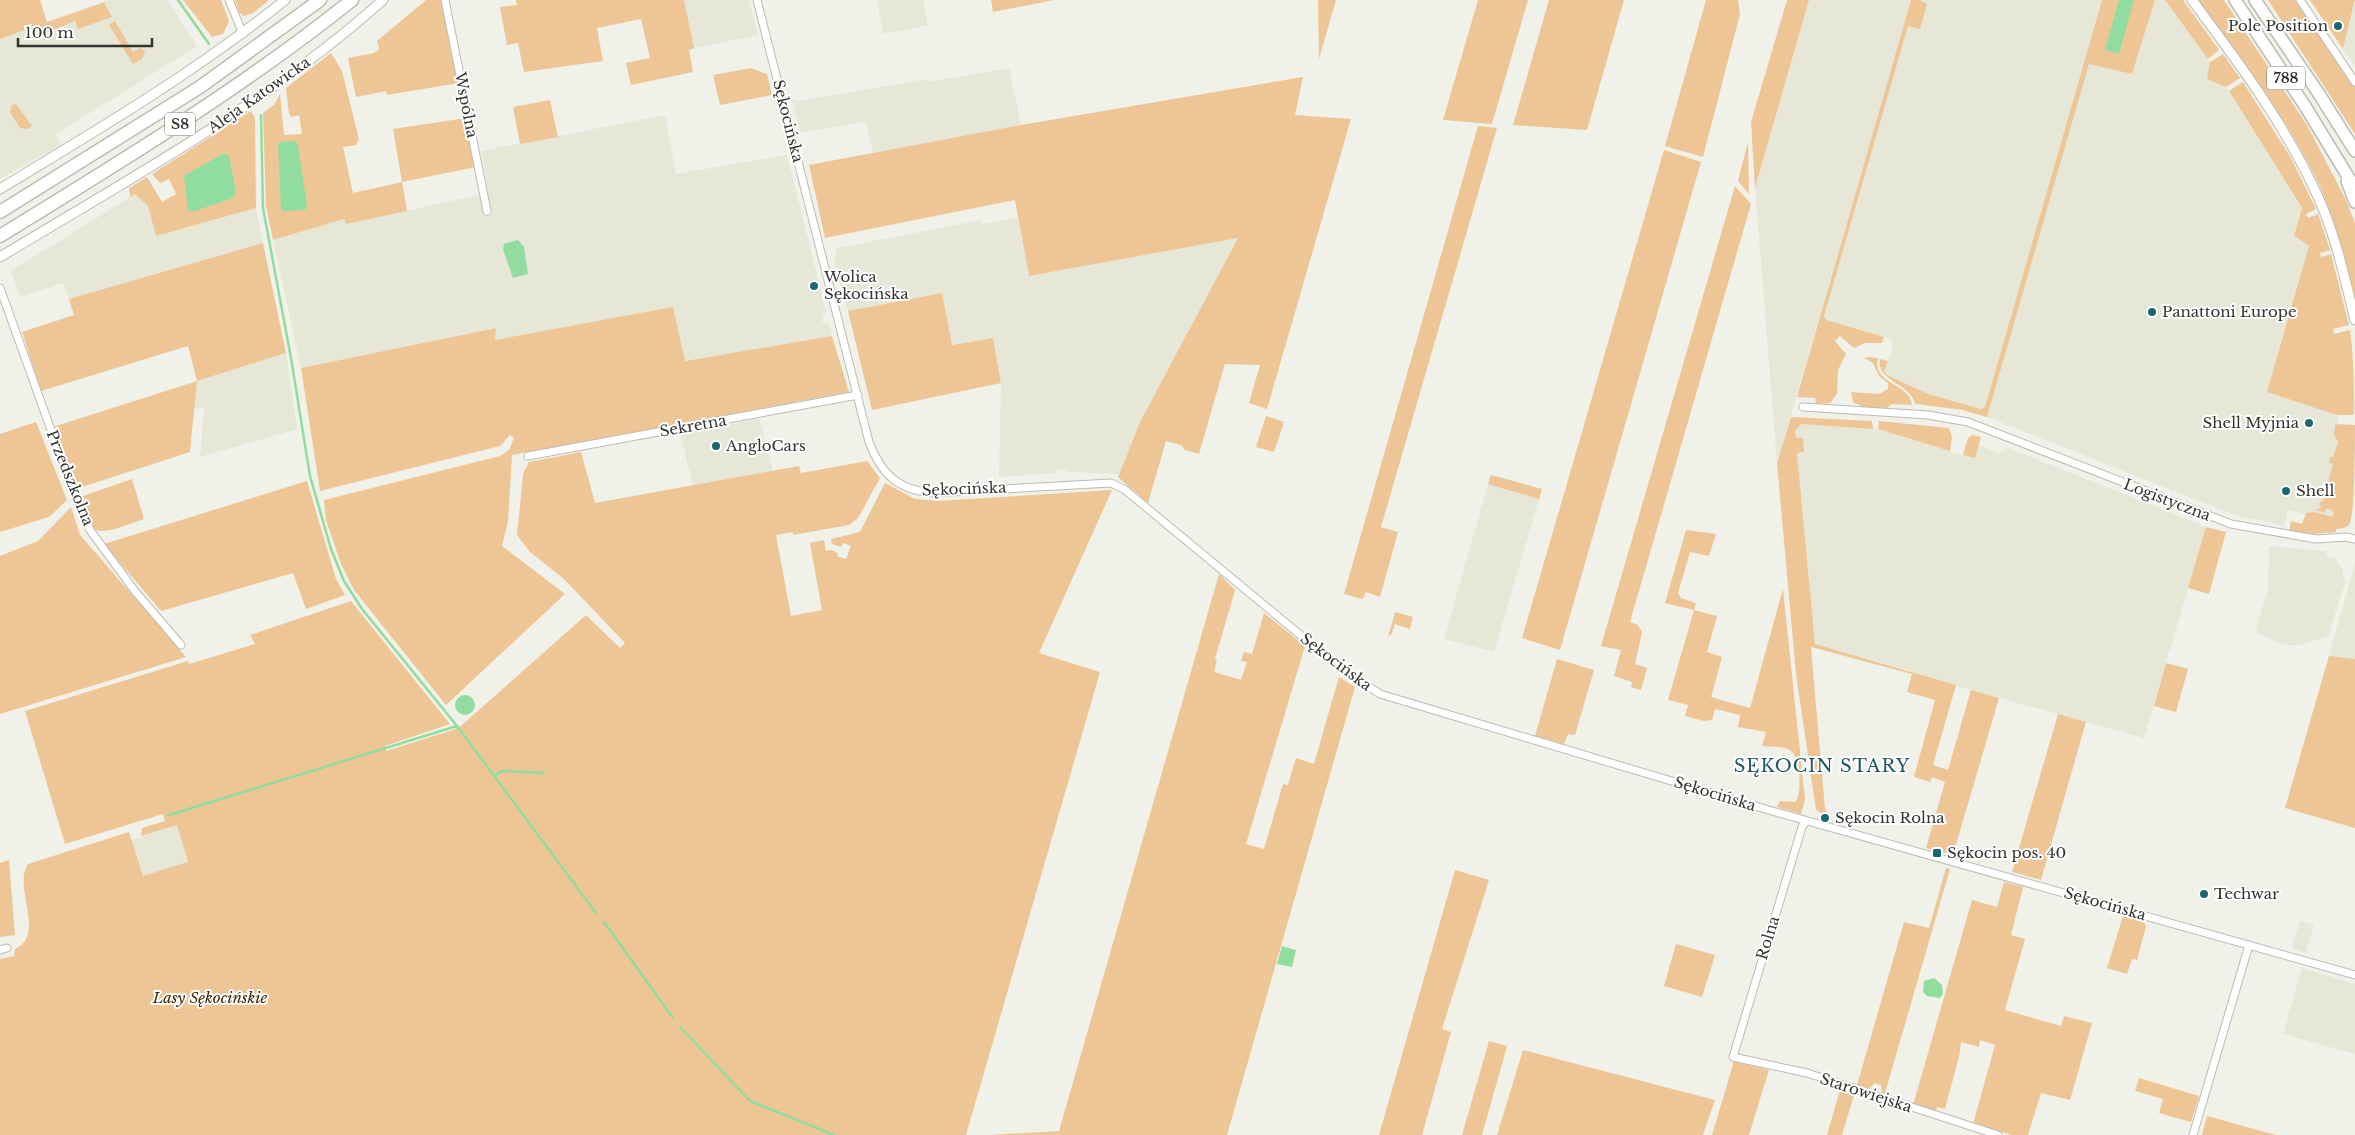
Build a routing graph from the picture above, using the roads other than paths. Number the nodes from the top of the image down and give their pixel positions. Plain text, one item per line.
1 (229, 0) edge
2 (285, 0) edge
3 (320, 0) edge
4 (352, 0) edge
5 (383, 0) edge
6 (445, 0) edge
7 (757, 0) edge
8 (2192, 0) edge
9 (2235, 0) edge
10 (2255, 0) edge
11 (2300, 0) edge
12 (243, 34) junction
13 (2355, 82) edge
14 (2355, 150) edge
15 (2336, 157) junction
16 (2355, 188) edge
17 (0, 190) edge
18 (2355, 202) edge
19 (486, 211) dead end
20 (0, 212) edge
21 (0, 236) edge
22 (0, 258) edge
23 (0, 288) edge
24 (2355, 320) edge
25 (858, 395) junction
26 (1803, 407) dead end
27 (528, 456) dead end
28 (2355, 539) edge
29 (181, 645) dead end
30 (1806, 821) junction
31 (2249, 945) junction
32 (2355, 975) edge
33 (1733, 1057) joint
34 (1998, 1135) edge
35 (2193, 1135) edge

1 - 12 street
2 - 12 street
3 - 20 highway, S8
4 - 21 highway, S8
5 - 22 street, Aleja Katowicka
6 - 19 street, Wspólna
7 - 25 street, Sękocińska
8 - 24 street
9 - 15 main road, 788
10 - 14 main road, 788
11 - 13 street
12 - 17 street
15 - 16 main road, 788
15 - 18 main road
23 - 29 street, Przedszkolna
25 - 27 street, Sekretna
25 - 30 street, Sękocińska
26 - 28 street, Logistyczna
30 - 31 street, Sękocińska
30 - 33 street, Rolna
31 - 32 street, Sękocińska
31 - 35 street
33 - 34 street, Starowiejska

